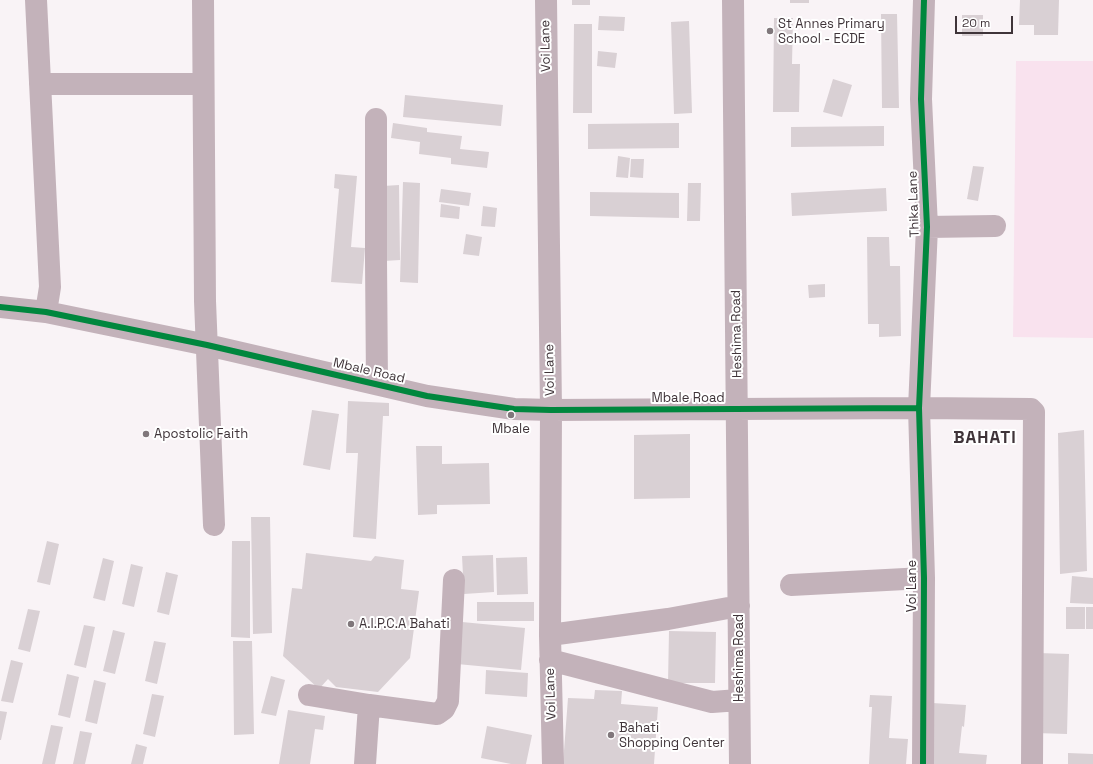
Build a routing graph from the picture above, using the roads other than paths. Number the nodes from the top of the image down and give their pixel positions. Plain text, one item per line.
1 (36, 0) edge
2 (203, 0) edge
3 (546, 0) edge
4 (733, 0) edge
5 (924, 0) edge
6 (40, 84) junction
7 (203, 84) junction
8 (376, 119) dead end
9 (995, 226) dead end
10 (927, 227) junction
11 (0, 307) edge
12 (46, 312) junction
13 (207, 345) junction
14 (377, 384) junction
15 (919, 408) junction
16 (738, 409) junction
17 (551, 410) junction
18 (214, 525) dead end
19 (924, 578) junction
20 (454, 580) dead end
21 (791, 584) dead end
22 (739, 606) junction
23 (550, 635) junction
24 (550, 660) junction
25 (309, 695) dead end
26 (739, 700) junction
27 (369, 705) junction
28 (365, 764) edge
29 (553, 764) edge
30 (740, 764) edge
31 (923, 764) edge
32 (1032, 764) edge

1 - 6 street
2 - 7 street
3 - 17 street, Voi Lane
4 - 16 street, Heshima Road
5 - 10 street, Thika Lane
6 - 7 street
6 - 12 street
7 - 13 street
8 - 14 street
9 - 10 street
10 - 15 street, Thika Lane
11 - 12 street, Mbale Road
12 - 13 street, Mbale Road
13 - 14 street, Mbale Road
13 - 18 street
14 - 17 street, Mbale Road
15 - 16 street, Mbale Road
15 - 19 street, Voi Lane
15 - 32 street, Mbale Road
16 - 17 street, Mbale Road
16 - 22 street, Heshima Road
17 - 23 street, Voi Lane
19 - 21 street
19 - 31 street, Voi Lane
20 - 27 street
22 - 23 street
22 - 26 street, Heshima Road
23 - 24 street, Voi Lane
24 - 26 street
24 - 29 street, Voi Lane
25 - 27 street
26 - 30 street, Heshima Road
27 - 28 street

